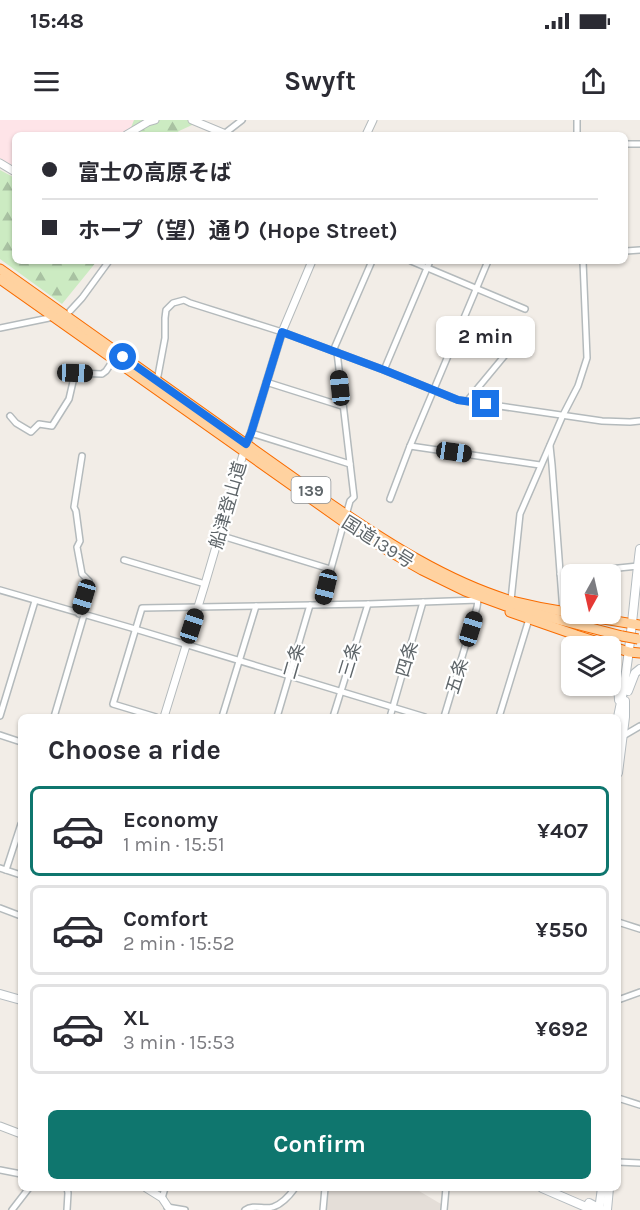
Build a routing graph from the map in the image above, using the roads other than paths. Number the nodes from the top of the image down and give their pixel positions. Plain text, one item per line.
1 (155, 120) edge
2 (192, 120) edge
3 (242, 120) edge
4 (131, 132) edge
5 (220, 132) edge
6 (227, 132) edge
7 (107, 264) edge
8 (311, 264) edge
9 (371, 264) edge
10 (418, 264) edge
11 (429, 264) edge
12 (487, 264) edge
13 (584, 264) edge
14 (427, 268) junction
15 (1, 272) edge
16 (477, 289) junction
17 (525, 309) dead end
18 (70, 311) dead end
19 (49, 318) dead end
20 (0, 328) edge
21 (282, 332) junction
22 (335, 351) junction
23 (506, 354) dead end
24 (114, 359) junction
25 (384, 370) junction
26 (157, 381) junction
27 (266, 382) junction
28 (434, 390) junction
29 (467, 401) junction
30 (342, 406) junction
31 (562, 415) junction
32 (10, 416) dead end
33 (640, 421) edge
34 (251, 433) junction
35 (410, 446) junction
36 (550, 446) junction
37 (245, 447) junction
38 (82, 456) dead end
39 (350, 464) junction
40 (540, 465) junction
41 (390, 499) dead end
42 (345, 518) junction
43 (219, 535) junction
44 (640, 549) edge
45 (124, 560) dead end
46 (638, 566) junction
47 (330, 569) junction
48 (560, 574) junction
49 (561, 578) edge
50 (206, 584) junction
51 (0, 590) edge
52 (465, 591) junction
53 (478, 600) junction
54 (511, 600) junction
55 (34, 601) junction
56 (423, 602) junction
57 (321, 604) junction
58 (368, 604) junction
59 (310, 605) junction
60 (256, 606) junction
61 (199, 607) junction
62 (561, 611) edge
63 (82, 614) junction
64 (528, 619) junction
65 (621, 622) edge
66 (636, 624) edge
67 (135, 629) junction
68 (576, 635) joint
69 (639, 639) edge
70 (186, 645) junction
71 (629, 652) junction
72 (640, 653) edge
73 (239, 661) junction
74 (640, 669) edge
75 (289, 676) junction
76 (341, 692) junction
77 (619, 696) edge
78 (393, 707) junction
79 (55, 714) edge
80 (146, 714) edge
81 (165, 714) edge
82 (223, 714) edge
83 (278, 714) edge
84 (334, 714) edge
85 (391, 714) edge
86 (415, 714) edge
87 (445, 714) edge
88 (500, 714) edge
89 (620, 714) edge
90 (620, 714) edge
91 (621, 714) edge
92 (0, 716) edge
93 (640, 726) edge
94 (0, 735) edge
95 (621, 735) edge
96 (18, 741) edge
97 (18, 831) edge
98 (2, 871) edge
99 (18, 874) edge
100 (0, 908) edge
101 (18, 915) edge
102 (621, 923) edge
103 (640, 929) edge
104 (640, 992) edge
105 (0, 994) edge
106 (18, 999) edge
107 (621, 999) edge
108 (621, 1099) edge
109 (640, 1105) edge
110 (0, 1126) edge
111 (18, 1133) edge
112 (621, 1162) edge
113 (640, 1163) edge
114 (0, 1170) edge
115 (18, 1173) edge
116 (27, 1191) edge
117 (68, 1191) edge
118 (151, 1191) edge
119 (164, 1191) edge
120 (293, 1191) edge
121 (325, 1191) edge
122 (446, 1191) edge
123 (550, 1191) edge
124 (561, 1191) edge
125 (602, 1191) edge
126 (608, 1191) edge
127 (162, 1198) junction
128 (169, 1208) edge
129 (12, 1210) edge
130 (67, 1210) edge
131 (185, 1210) edge
132 (245, 1210) edge
133 (323, 1210) edge
134 (444, 1210) edge
135 (600, 1210) edge

1 - 4 street
2 - 5 street
3 - 6 street
7 - 18 street
8 - 21 street, 船津登山道
9 - 22 street
10 - 14 street
11 - 14 street
12 - 16 street
13 - 31 street
14 - 16 street
14 - 25 street
15 - 24 highway, 国道139号 / 139
15 - 26 highway, 国道139号 / 139
16 - 17 street
16 - 28 street
19 - 20 street
21 - 22 street
21 - 26 street
21 - 27 street, 船津登山道
22 - 25 street
22 - 30 street
23 - 29 street
24 - 32 street
24 - 37 highway, 国道139号 / 139
25 - 28 street
26 - 37 highway, 国道139号 / 139
27 - 30 street
27 - 34 street, 船津登山道
28 - 29 street
28 - 35 street
29 - 31 street
30 - 39 street
31 - 33 street
31 - 36 street
34 - 37 street, 船津登山道
34 - 39 street
35 - 40 street
35 - 41 street
36 - 40 street
36 - 48 street
37 - 42 highway, 国道139号 / 139
37 - 43 street, 船津登山道
38 - 63 street
39 - 42 street
40 - 54 street
42 - 47 street
42 - 52 highway, 国道139号 / 139
42 - 54 highway, 国道139号 / 139
43 - 47 street
43 - 50 street, 船津登山道
44 - 46 main road
45 - 50 street
46 - 48 street
46 - 66 main road
47 - 57 street
48 - 49 street
50 - 61 street, 船津登山道
51 - 55 street
52 - 53 highway
52 - 69 highway, 国道139号 / 139, bridge
53 - 56 street
53 - 64 highway
53 - 87 street, 五条
54 - 62 highway, 国道139号 / 139
55 - 63 street
55 - 92 street
56 - 58 street
56 - 78 street, 四条
57 - 58 street
57 - 59 street
58 - 76 street, 三条
59 - 60 street
59 - 75 street, 二条
60 - 61 street
60 - 73 street
61 - 67 street
61 - 70 street, 船津登山道
63 - 67 street
63 - 79 street
64 - 68 highway
64 - 88 street
65 - 66 highway, 国道139号 / 139
66 - 71 main road
67 - 70 street
67 - 80 street
68 - 71 highway
70 - 73 street
70 - 81 street, 船津登山道
71 - 72 highway
71 - 89 main road
73 - 75 street
73 - 82 street
74 - 91 main road
75 - 76 street
75 - 83 street, 二条
76 - 78 street
76 - 84 street, 三条
77 - 90 main road
78 - 85 street, 四条
78 - 86 street
93 - 95 street
94 - 96 street
97 - 98 street
98 - 99 street
100 - 101 street
102 - 103 street
104 - 107 street
105 - 106 main road
108 - 109 street
110 - 111 street
112 - 113 street
114 - 115 street
116 - 129 street
117 - 130 street
118 - 127 street
119 - 127 street
120 - 132 street
121 - 133 street
122 - 134 street
123 - 135 main road
124 - 135 main road
125 - 135 main road
126 - 135 main road
127 - 128 street
128 - 131 street

